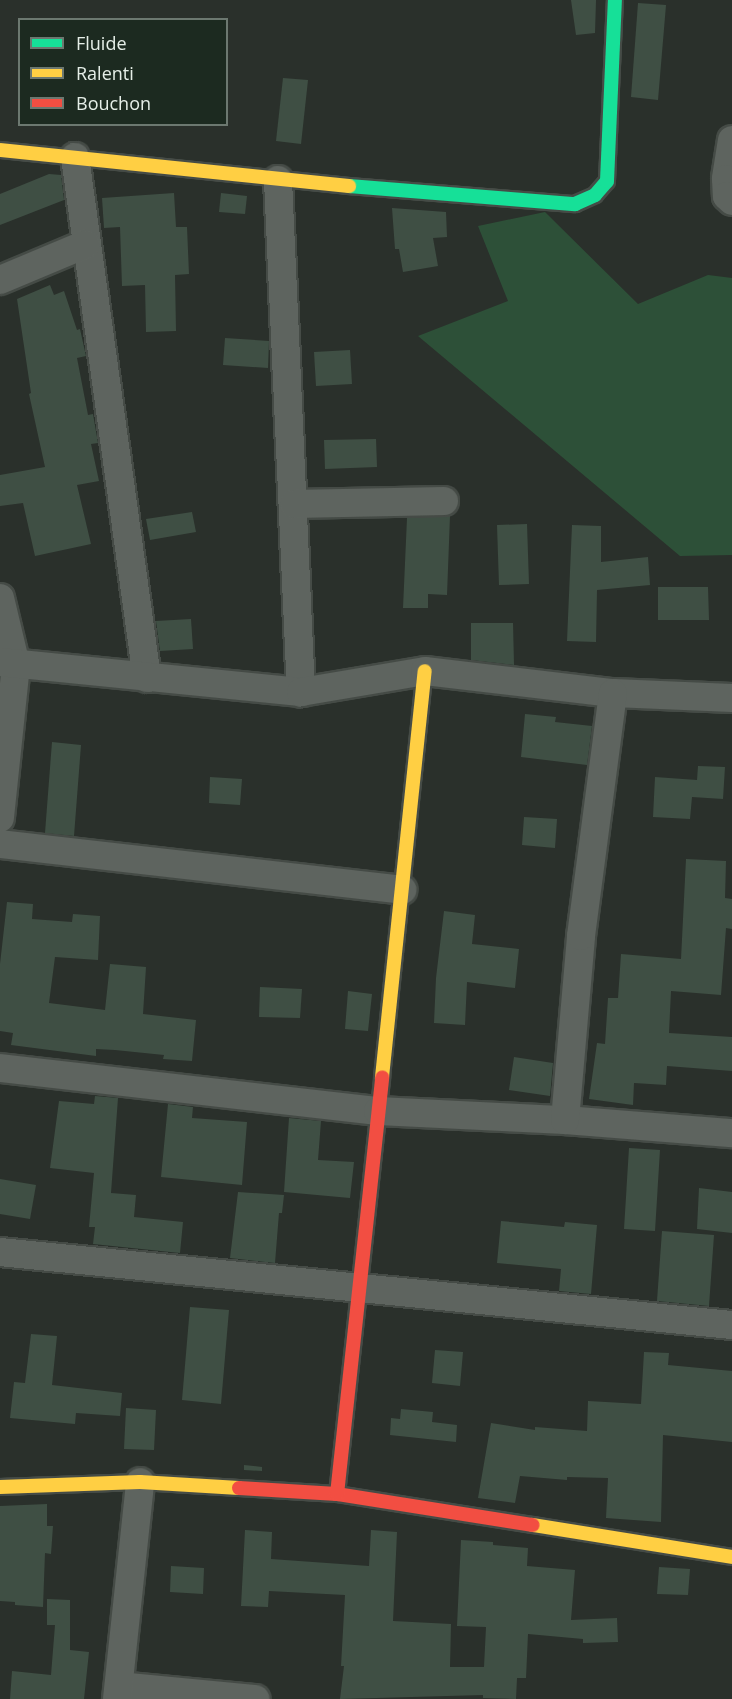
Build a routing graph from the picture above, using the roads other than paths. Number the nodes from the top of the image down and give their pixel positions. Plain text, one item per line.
1 (615, 0) edge
2 (732, 140) edge
3 (0, 150) edge
4 (75, 157) junction
5 (278, 180) junction
6 (732, 201) edge
7 (86, 244) junction
8 (0, 280) edge
9 (444, 501) dead end
10 (294, 504) junction
11 (0, 598) edge
12 (8, 663) edge
13 (425, 671) junction
14 (147, 678) junction
15 (301, 692) junction
16 (613, 693) junction
17 (732, 698) edge
18 (0, 818) edge
19 (0, 844) edge
20 (402, 890) junction
21 (0, 1068) edge
22 (378, 1111) junction
23 (565, 1120) junction
24 (732, 1133) edge
25 (0, 1252) edge
26 (359, 1288) junction
27 (732, 1325) edge
28 (140, 1482) junction
29 (0, 1487) edge
30 (337, 1494) junction
31 (732, 1557) edge
32 (118, 1693) edge
33 (255, 1699) edge

1 - 5 street
2 - 6 street
3 - 4 street
4 - 5 street
4 - 7 street
5 - 10 street
7 - 8 street
7 - 14 street
9 - 10 street
10 - 15 street
11 - 12 street
12 - 14 street
12 - 18 street
13 - 15 street
13 - 16 street
13 - 20 street
14 - 15 street
16 - 17 street
16 - 23 street
19 - 20 street
20 - 22 street
21 - 22 street
22 - 23 street
22 - 26 street
23 - 24 street
25 - 26 street
26 - 27 street
26 - 30 street
28 - 29 street
28 - 30 street
28 - 32 street
30 - 31 street
32 - 33 street

